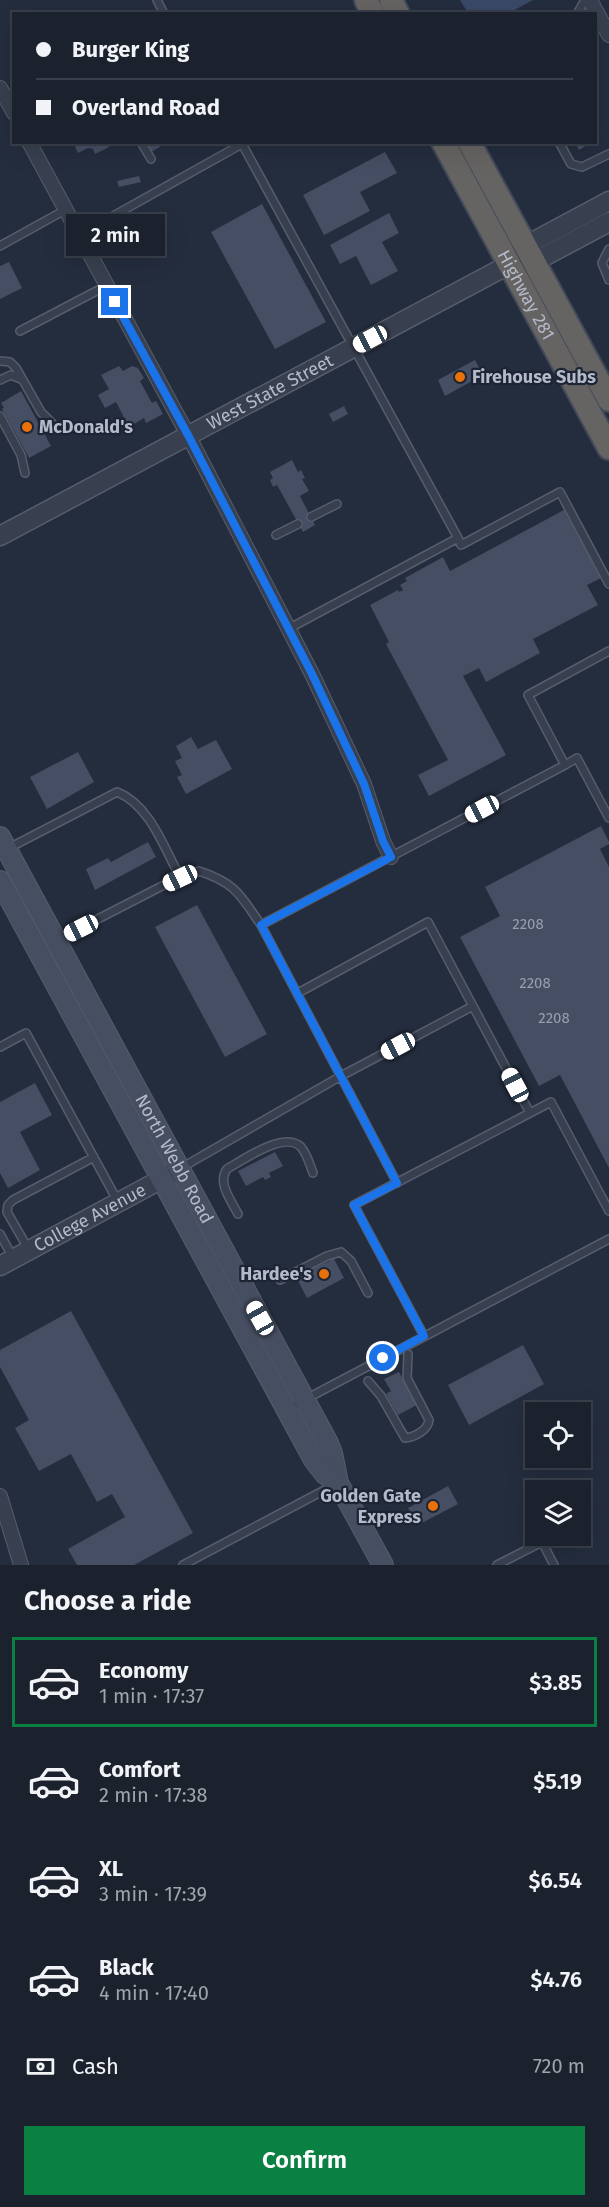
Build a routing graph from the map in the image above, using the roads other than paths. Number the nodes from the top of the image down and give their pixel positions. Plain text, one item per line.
1 (597, 13) edge
2 (609, 35) edge
3 (0, 88) edge
4 (12, 109) edge
5 (30, 144) edge
6 (142, 144) edge
7 (240, 144) edge
8 (243, 144) edge
9 (444, 144) edge
10 (470, 144) edge
11 (560, 144) edge
12 (609, 154) edge
13 (151, 159) dead end
14 (609, 201) edge
15 (65, 210) junction
16 (609, 222) edge
17 (78, 236) junction
18 (0, 246) edge
19 (609, 249) edge
20 (530, 254) junction
21 (510, 264) junction
22 (609, 280) edge
23 (106, 286) junction
24 (20, 331) dead end
25 (354, 347) junction
26 (0, 361) edge
27 (0, 380) edge
28 (23, 381) junction
29 (609, 400) edge
30 (0, 416) edge
31 (52, 423) dead end
32 (188, 435) junction
33 (609, 448) edge
34 (25, 473) dead end
35 (337, 504) dead end
36 (311, 517) dead end
37 (298, 524) dead end
38 (276, 535) dead end
39 (0, 536) edge
40 (458, 538) junction
41 (609, 584) edge
42 (288, 629) junction
43 (609, 651) edge
44 (565, 765) junction
45 (609, 818) edge
46 (3, 843) edge
47 (391, 857) junction
48 (180, 878) junction
49 (0, 880) edge
50 (261, 925) junction
51 (56, 941) junction
52 (38, 950) junction
53 (298, 993) junction
54 (473, 1006) junction
55 (0, 1047) edge
56 (342, 1076) junction
57 (530, 1113) junction
58 (94, 1157) junction
59 (313, 1173) dead end
60 (171, 1174) junction
61 (397, 1183) junction
62 (118, 1202) junction
63 (609, 1211) edge
64 (238, 1214) dead end
65 (0, 1234) edge
66 (609, 1239) edge
67 (14, 1259) edge
68 (280, 1280) dead end
69 (369, 1293) dead end
70 (424, 1336) junction
71 (408, 1354) dead end
72 (368, 1381) dead end
73 (304, 1400) junction
74 (286, 1409) junction
75 (338, 1483) junction
76 (0, 1496) edge
77 (2, 1511) edge
78 (21, 1565) edge
79 (183, 1565) edge
80 (383, 1565) edge
81 (497, 1565) edge
82 (554, 1565) edge

1 - 2 street
3 - 4 street
5 - 15 street
6 - 13 lane
7 - 17 lane
8 - 25 lane
9 - 21 highway, Highway 281
10 - 20 highway, Highway 281
11 - 12 lane
14 - 20 street, West State Street
15 - 17 street
15 - 18 lane
16 - 20 street, West State Street
17 - 23 street
19 - 22 lane
20 - 21 street, West State Street
20 - 29 highway, Highway 281
21 - 25 street, West State Street
21 - 33 highway, Highway 281
23 - 24 lane
23 - 32 street
25 - 32 street, West State Street
25 - 40 lane
26 - 28 lane
27 - 28 lane
28 - 31 lane
30 - 34 lane
32 - 39 street, West State Street
32 - 42 street
35 - 36 lane
37 - 38 lane
40 - 41 lane
40 - 42 lane
42 - 47 street
43 - 44 lane
44 - 45 lane
44 - 47 lane
46 - 48 lane
46 - 51 main road, North Webb Road
47 - 50 lane
48 - 50 lane
48 - 51 lane
49 - 52 main road, North Webb Road
50 - 53 lane
51 - 52 lane
51 - 60 main road, North Webb Road
52 - 60 main road, North Webb Road
53 - 54 lane
53 - 56 lane
54 - 56 lane
54 - 57 lane
55 - 58 lane
56 - 60 lane
56 - 61 lane
57 - 61 lane
57 - 63 lane
58 - 62 lane
58 - 67 lane
59 - 64 lane
60 - 62 street, College Avenue
60 - 73 main road, North Webb Road
60 - 74 main road, North Webb Road
61 - 70 lane
62 - 67 street, College Avenue
65 - 67 lane
66 - 70 lane
68 - 69 lane
70 - 73 lane
71 - 72 lane
73 - 74 lane
73 - 75 main road, North Webb Road
74 - 75 main road, North Webb Road
75 - 79 lane
75 - 80 main road, North Webb Road
76 - 77 street
77 - 78 street
81 - 82 lane

